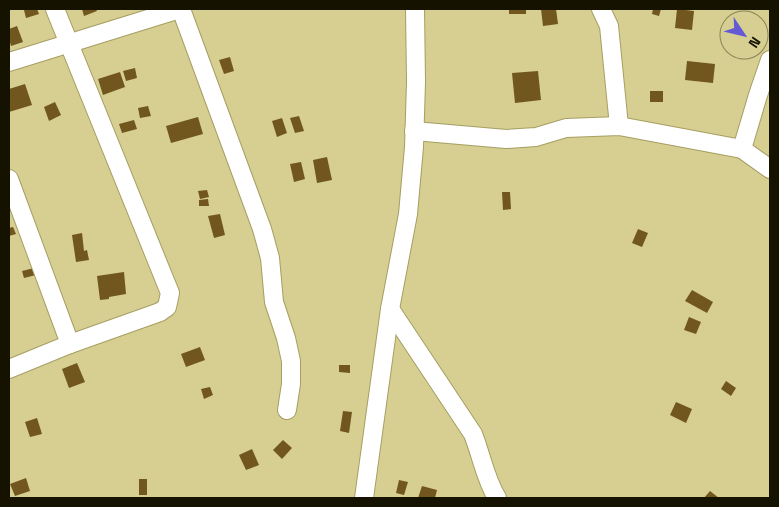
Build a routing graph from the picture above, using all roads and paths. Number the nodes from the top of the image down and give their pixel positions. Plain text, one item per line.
1 (55, 9) edge
2 (181, 9) edge
3 (415, 9) edge
4 (601, 9) edge
5 (69, 42) junction
6 (770, 60) edge
7 (9, 62) edge
8 (619, 126) junction
9 (414, 131) junction
10 (742, 149) junction
11 (770, 168) edge
12 (9, 179) edge
13 (390, 309) junction
14 (70, 344) junction
15 (9, 369) edge
16 (287, 410) dead end
17 (364, 498) edge
18 (497, 498) edge

1 - 5 street
2 - 5 street
2 - 16 street
3 - 9 street
4 - 8 street
5 - 7 street
5 - 14 street
6 - 10 street
8 - 9 street
8 - 10 street
9 - 13 street
10 - 11 street
12 - 14 street
13 - 17 street
13 - 18 street
14 - 15 street

